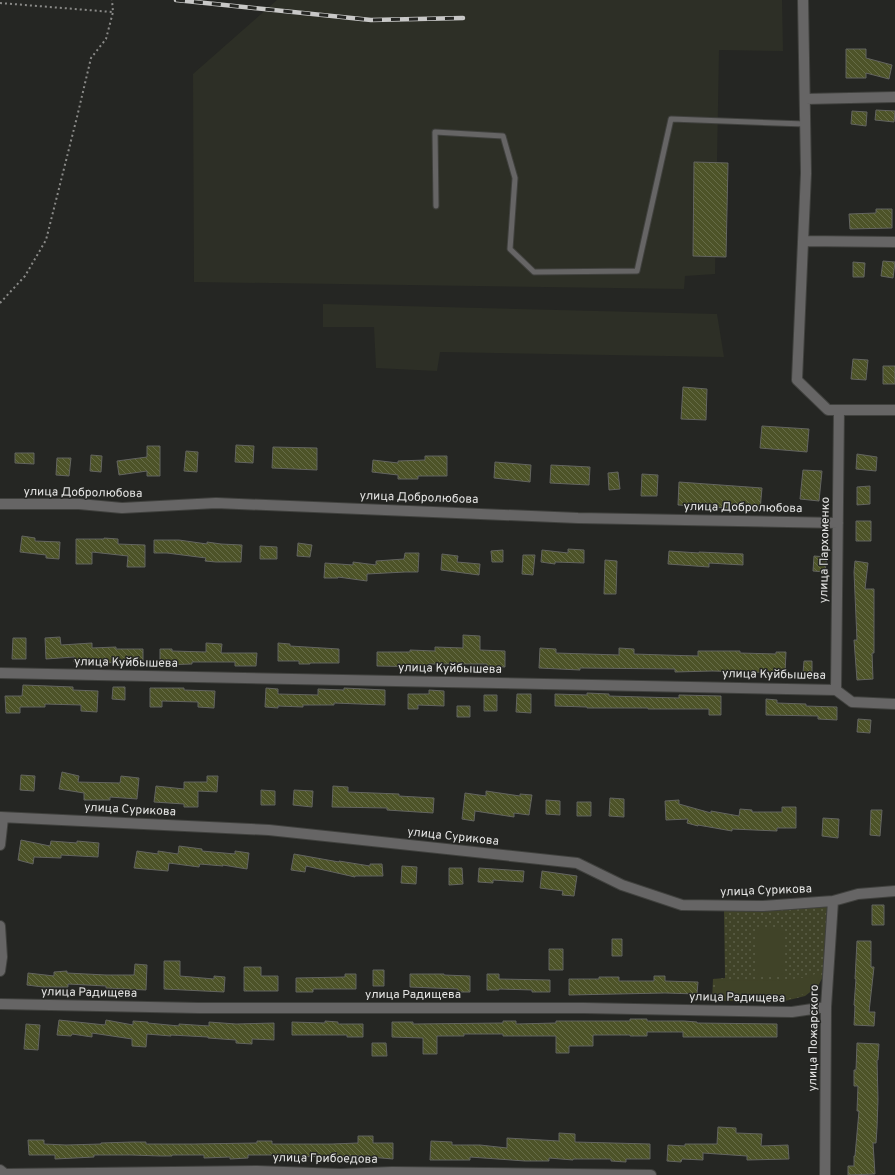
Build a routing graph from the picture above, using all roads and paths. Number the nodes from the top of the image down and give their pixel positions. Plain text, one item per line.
1 (112, 0) edge
2 (803, 0) edge
3 (0, 3) edge
4 (113, 12) junction
5 (895, 97) edge
6 (805, 99) junction
7 (805, 124) junction
8 (436, 206) dead end
9 (803, 241) junction
10 (895, 242) edge
11 (0, 303) edge
12 (839, 410) junction
13 (895, 410) edge
14 (0, 504) edge
15 (838, 523) junction
16 (0, 673) edge
17 (836, 690) junction
18 (895, 704) edge
19 (2, 818) edge
20 (0, 845) edge
21 (895, 891) edge
22 (833, 901) junction
23 (0, 926) edge
24 (0, 971) edge
25 (0, 1004) edge
26 (826, 1007) junction
27 (0, 1170) edge
28 (651, 1175) edge
29 (826, 1175) edge

1 - 4 path
2 - 6 street
3 - 4 path
4 - 11 path
5 - 6 street
6 - 7 street
7 - 8 lane
7 - 9 street
9 - 10 street
9 - 12 street
12 - 13 street
12 - 15 street, улица Пархоменко
14 - 15 street, улица Добролюбова
15 - 17 street, улица Пархоменко
16 - 17 street, улица Куйбышева
17 - 18 street, улица Куйбышева
19 - 20 street
19 - 22 street, улица Сурикова
21 - 22 street, улица Сурикова
22 - 26 street, улица Пожарского
23 - 24 street
25 - 26 street, улица Радищева
26 - 29 street, улица Пожарского
27 - 28 street, улица Грибоедова

